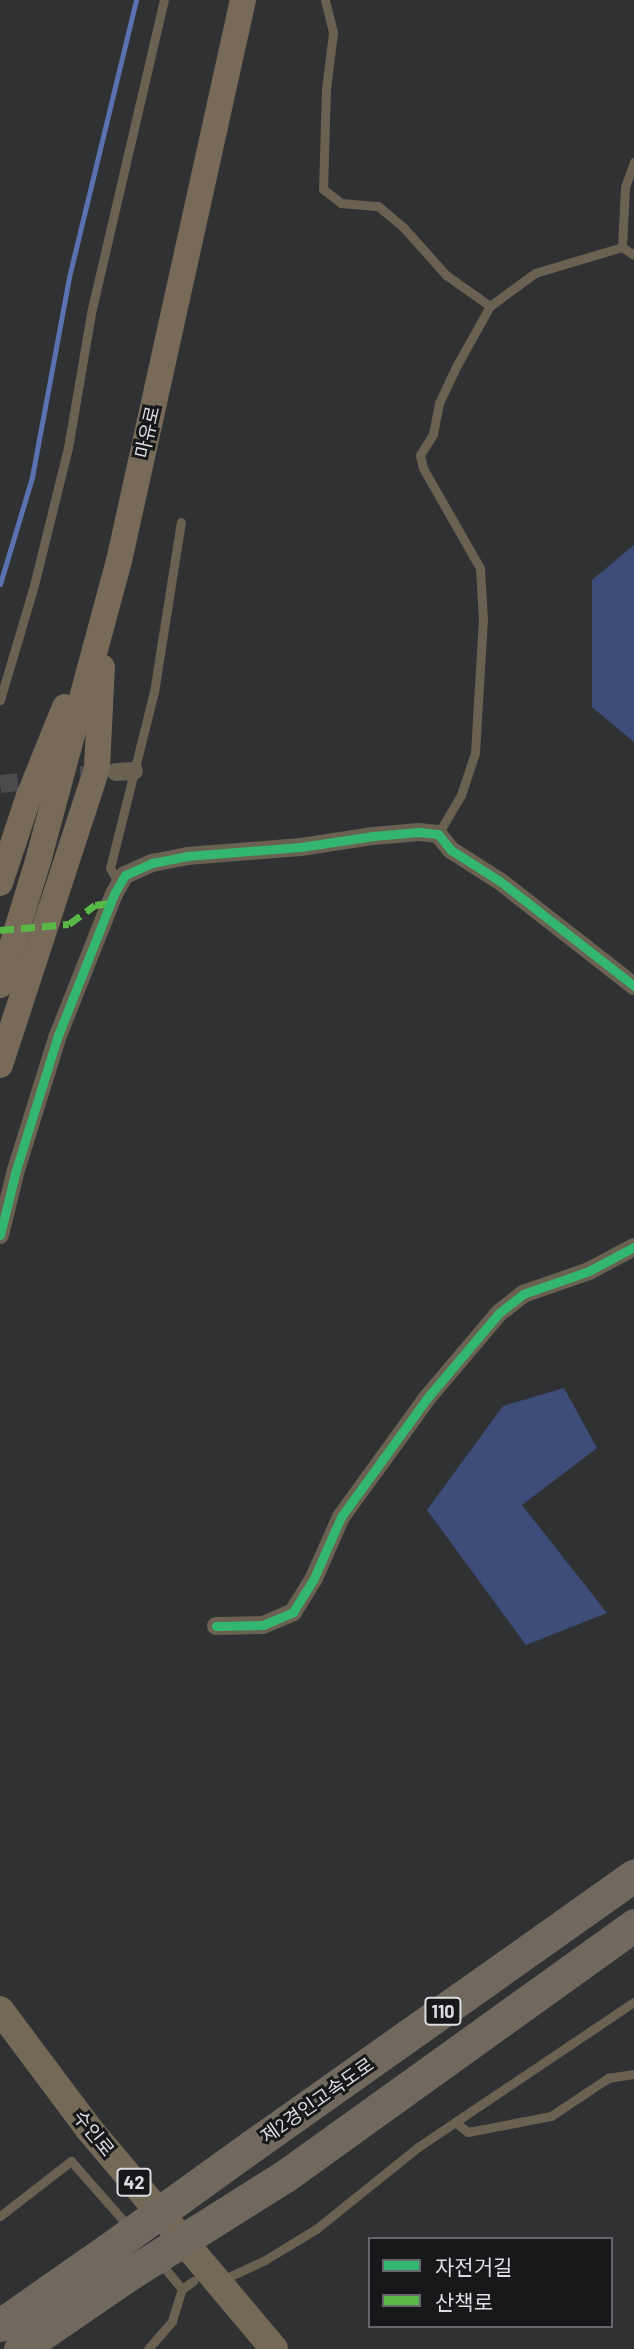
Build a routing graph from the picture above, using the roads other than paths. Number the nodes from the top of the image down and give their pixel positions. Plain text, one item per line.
1 (164, 0) edge
2 (243, 0) edge
3 (325, 0) edge
4 (634, 162) edge
5 (622, 247) junction
6 (634, 255) edge
7 (490, 306) junction
8 (181, 522) dead end
9 (105, 611) junction
10 (0, 700) edge
11 (438, 834) junction
12 (2, 878) edge
13 (119, 886) junction
14 (0, 985) edge
15 (634, 986) edge
16 (0, 1065) edge
17 (0, 1235) edge
18 (634, 1247) edge
19 (216, 1626) dead end
20 (634, 1876) edge
21 (634, 1925) edge
22 (634, 2002) edge
23 (0, 2010) edge
24 (0, 2041) edge
25 (634, 2074) edge
26 (455, 2122) junction
27 (0, 2216) edge
28 (132, 2253) junction
29 (198, 2284) junction
30 (0, 2325) edge
31 (20, 2349) edge
32 (148, 2349) edge
33 (249, 2349) edge
34 (274, 2349) edge

1 - 10 lane
2 - 9 main road, 마유로
3 - 7 lane
4 - 5 lane
5 - 6 lane
5 - 7 lane
7 - 11 lane
8 - 13 lane
9 - 12 main road
9 - 14 main road, 마유로
9 - 16 main road
11 - 13 street
11 - 15 street
13 - 17 street
18 - 19 street
20 - 28 highway, 제2경인고속도로 / 110, bridge
21 - 28 highway, 제2경인고속도로 / 110, bridge
22 - 26 lane
23 - 29 main road, 수인로 / 42
24 - 29 main road, 수인로 / 42
25 - 26 lane
26 - 29 lane
27 - 28 lane
28 - 29 lane
28 - 30 highway, 제2경인고속도로 / 110
28 - 31 highway, 제2경인고속도로 / 110
29 - 32 lane
29 - 33 main road, 수인로 / 42
29 - 34 main road, 수인로 / 42

